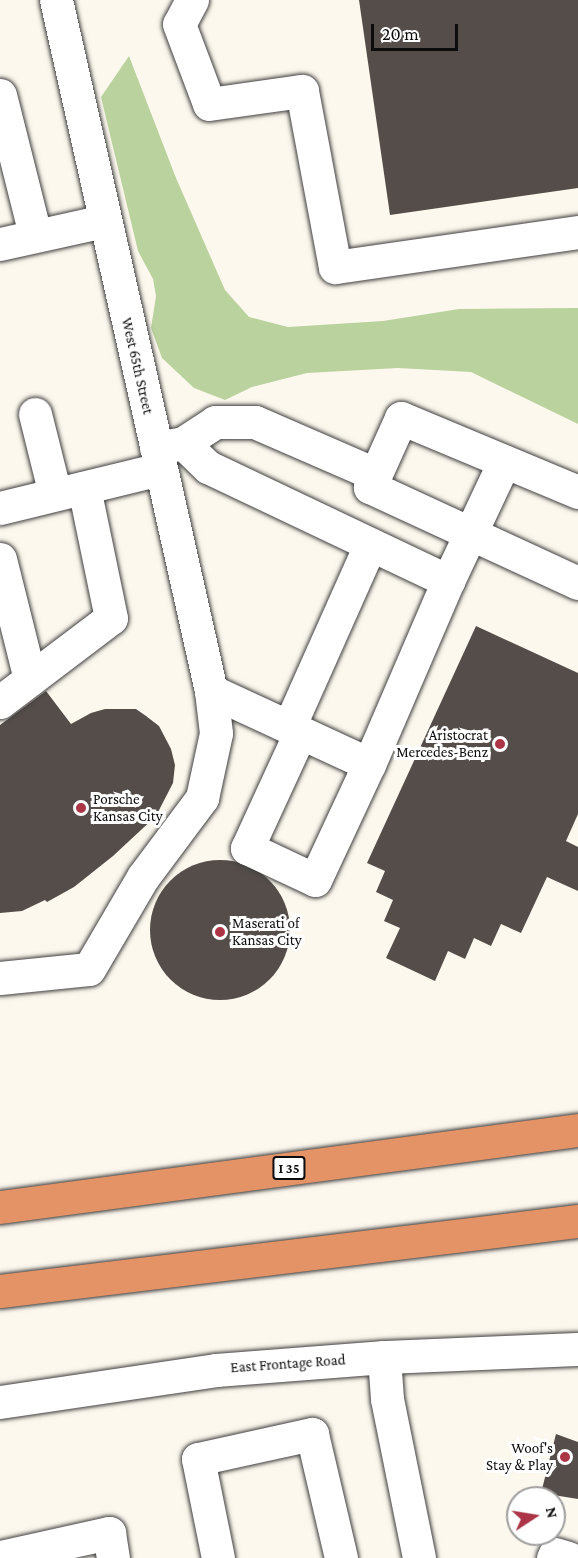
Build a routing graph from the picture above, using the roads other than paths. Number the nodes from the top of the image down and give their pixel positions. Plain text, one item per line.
1 (56, 0) edge
2 (192, 0) edge
3 (0, 95) edge
4 (104, 221) junction
5 (578, 232) edge
6 (35, 234) junction
7 (0, 244) edge
8 (34, 414) dead end
9 (166, 453) junction
10 (504, 462) junction
11 (361, 468) dead end
12 (69, 491) junction
13 (578, 492) edge
14 (0, 508) edge
15 (470, 534) junction
16 (370, 545) junction
17 (0, 559) edge
18 (448, 581) junction
19 (578, 583) edge
20 (30, 679) junction
21 (211, 691) junction
22 (0, 702) edge
23 (295, 730) junction
24 (369, 764) junction
25 (0, 978) edge
26 (578, 1130) edge
27 (0, 1207) edge
28 (578, 1221) edge
29 (0, 1290) edge
30 (578, 1349) edge
31 (384, 1357) junction
32 (0, 1402) edge
33 (0, 1557) edge
34 (113, 1558) edge
35 (218, 1558) edge
36 (341, 1558) edge
37 (419, 1558) edge
38 (553, 1558) edge
39 (568, 1558) edge

1 - 4 street, West 65th Street
2 - 5 street
3 - 6 street
4 - 6 street
4 - 9 street, West 65th Street
6 - 7 street
8 - 12 street
9 - 11 street
9 - 12 street
9 - 16 street
9 - 21 street, West 65th Street
10 - 13 street
10 - 15 street
10 - 15 street
12 - 14 street
12 - 20 street
15 - 18 street
15 - 19 street
16 - 18 street
16 - 23 street
17 - 20 street
18 - 24 street
20 - 22 street
21 - 23 street
21 - 25 street, West 65th Street
23 - 24 street
23 - 24 street
26 - 27 highway, I 35
28 - 29 highway
30 - 31 street, East Frontage Road
31 - 32 street, East Frontage Road
31 - 37 street
33 - 34 street
35 - 36 street
38 - 39 street

